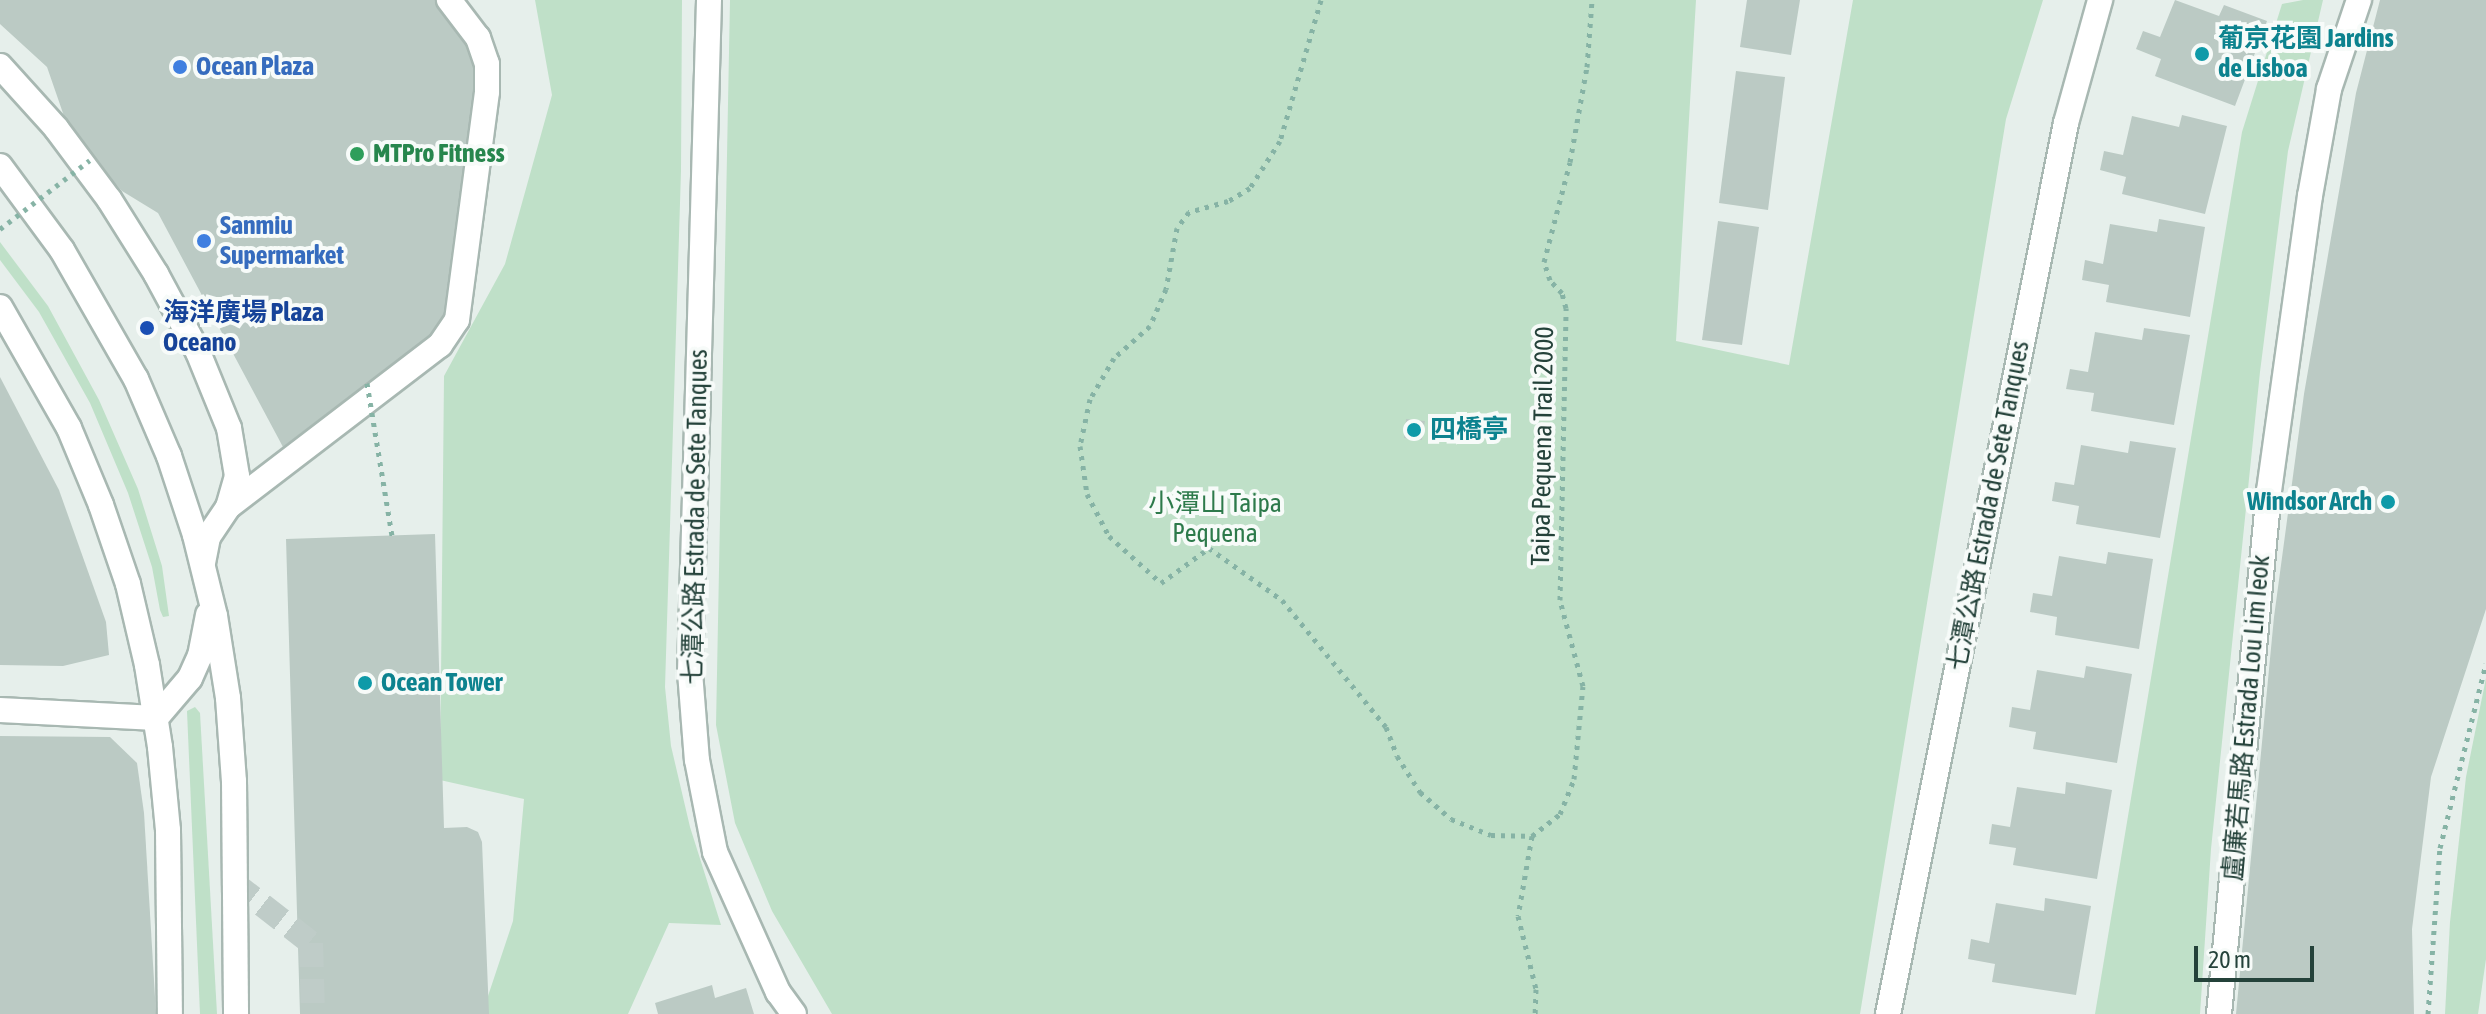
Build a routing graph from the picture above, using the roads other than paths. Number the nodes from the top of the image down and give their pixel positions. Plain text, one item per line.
1 (449, 0) edge
2 (709, 0) edge
3 (2100, 0) edge
4 (2359, 0) edge
5 (0, 66) edge
6 (0, 166) edge
7 (0, 307) edge
8 (228, 507) junction
9 (206, 579) junction
10 (0, 710) edge
11 (156, 718) junction
12 (170, 1014) edge
13 (236, 1014) edge
14 (794, 1014) edge
15 (1888, 1014) edge
16 (2219, 1014) edge

1 - 8 street
2 - 14 street, 七潭公路 Estrada de Sete Tanques
3 - 15 street, 七潭公路 Estrada de Sete Tanques
4 - 16 street, 盧廉若馬路 Estrada Lou Lim Ieok
5 - 8 street
6 - 9 street
7 - 11 street
8 - 9 street
9 - 11 street
9 - 13 street
10 - 11 street
11 - 12 street

